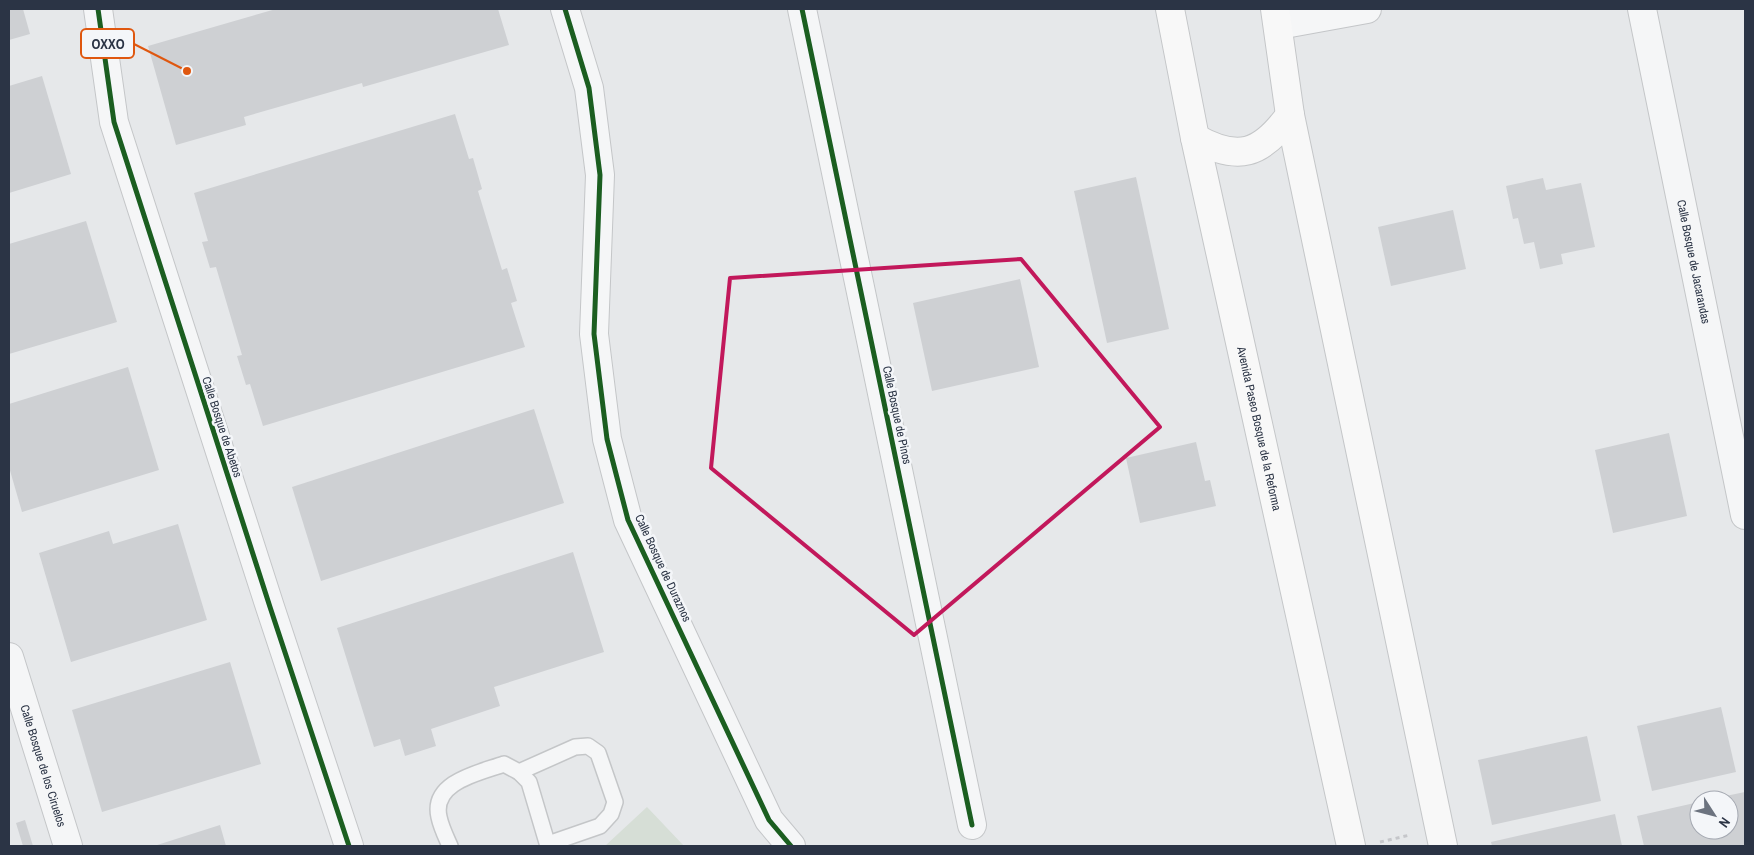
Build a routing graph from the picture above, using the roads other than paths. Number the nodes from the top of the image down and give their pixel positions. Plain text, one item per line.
1 (98, 9) edge
2 (565, 9) edge
3 (802, 9) edge
4 (1170, 9) edge
5 (1367, 9) edge
6 (1642, 9) edge
7 (1277, 17) edge
8 (1290, 115) junction
9 (1195, 138) junction
10 (1745, 515) edge
11 (9, 657) edge
12 (519, 772) junction
13 (972, 825) dead end
14 (1442, 837) edge
15 (548, 845) edge
16 (1362, 845) edge
17 (68, 846) edge
18 (349, 846) edge
19 (450, 846) edge
20 (792, 846) edge

1 - 18 street, Calle Bosque de Abetos
2 - 20 street, Calle Bosque de Duraznos
3 - 13 street, Calle Bosque de Pinos
4 - 9 main road, Avenida Paseo Bosque de la Reforma
5 - 7 street
6 - 10 street, Calle Bosque de Jacarandas
7 - 8 main road
8 - 9 main road
8 - 14 main road
9 - 16 main road, Avenida Paseo Bosque de la Reforma
11 - 17 street, Calle Bosque de los Ciruelos
12 - 15 lane
12 - 15 lane
12 - 19 lane

